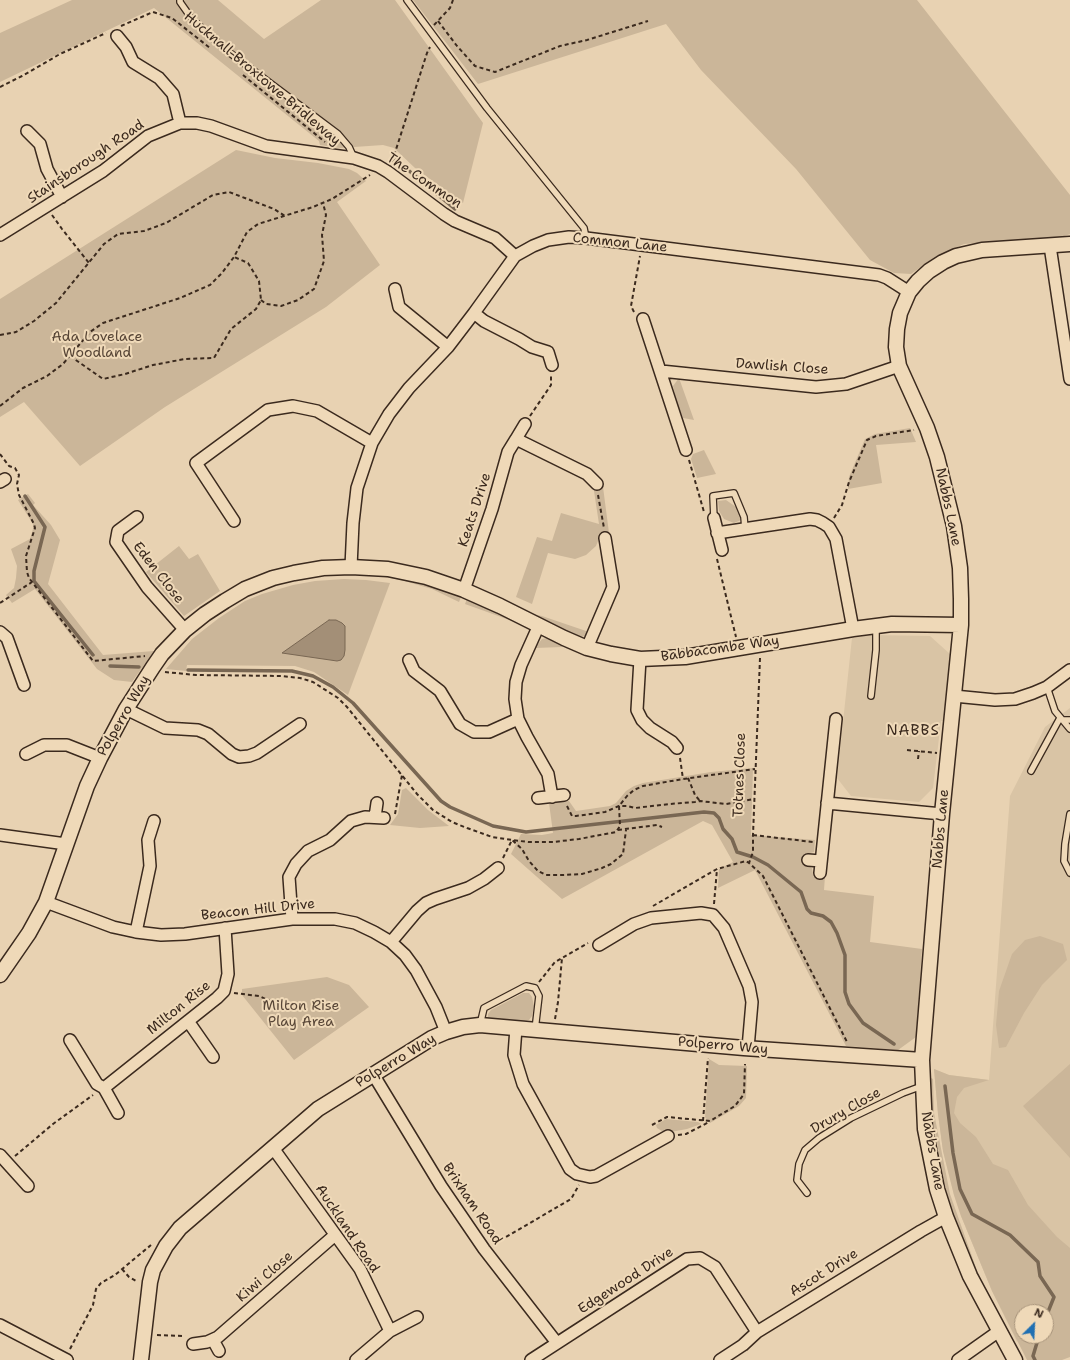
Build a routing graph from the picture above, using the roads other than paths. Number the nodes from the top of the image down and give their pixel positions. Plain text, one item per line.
1 (180, 0) edge
2 (407, 0) edge
3 (114, 32) road end
4 (180, 123) junction
5 (27, 131) dead end
6 (354, 158) junction
7 (62, 197) junction
8 (0, 235) edge
9 (586, 238) junction
10 (1070, 244) edge
11 (1050, 246) junction
12 (515, 256) junction
13 (395, 289) dead end
14 (909, 292) junction
15 (474, 313) junction
16 (643, 319) road end
17 (448, 347) junction
18 (552, 366) road end
19 (899, 366) junction
20 (661, 371) junction
21 (1070, 379) edge
22 (525, 424) road end
23 (516, 439) junction
24 (372, 443) junction
25 (686, 450) road end
26 (596, 484) road end
27 (137, 517) dead end
28 (714, 518) joint
29 (234, 520) dead end
30 (745, 529) junction
31 (717, 533) junction
32 (605, 538) road end
33 (722, 550) road end
34 (351, 567) junction
35 (464, 590) junction
36 (961, 624) junction
37 (538, 625) junction
38 (876, 626) junction
39 (853, 629) junction
40 (185, 630) junction
41 (0, 632) edge
42 (587, 648) junction
43 (640, 659) junction
44 (410, 660) dead end
45 (1070, 670) edge
46 (24, 686) dead end
47 (1047, 687) junction
48 (871, 696) dead end
49 (954, 696) junction
50 (126, 709) junction
51 (518, 719) junction
52 (836, 719) dead end
53 (1061, 719) junction
54 (1070, 720) edge
55 (300, 724) dead end
56 (1070, 729) edge
57 (678, 748) road end
58 (26, 754) dead end
59 (100, 758) junction
60 (1031, 770) dead end
61 (538, 798) dead end
62 (377, 803) dead end
63 (827, 803) junction
64 (942, 814) junction
65 (1070, 814) edge
66 (154, 821) dead end
67 (0, 835) edge
68 (66, 844) junction
69 (808, 860) dead end
70 (821, 861) junction
71 (498, 868) road end
72 (820, 873) dead end
73 (1070, 874) edge
74 (46, 902) junction
75 (292, 919) junction
76 (225, 928) junction
77 (136, 932) junction
78 (391, 942) junction
79 (599, 945) road end
80 (0, 975) edge
81 (188, 1021) junction
82 (480, 1025) junction
83 (516, 1028) junction
84 (535, 1030) junction
85 (446, 1032) junction
86 (70, 1040) dead end
87 (748, 1048) junction
88 (213, 1057) dead end
89 (922, 1060) junction
90 (373, 1074) junction
91 (922, 1086) junction
92 (104, 1088) junction
93 (118, 1113) dead end
94 (668, 1136) road end
95 (272, 1148) junction
96 (3, 1160) edge
97 (28, 1186) dead end
98 (807, 1194) dead end
99 (946, 1217) junction
100 (335, 1235) junction
101 (417, 1317) dead end
102 (0, 1325) edge
103 (390, 1331) junction
104 (999, 1331) junction
105 (757, 1332) junction
106 (192, 1340) road end
107 (213, 1340) junction
108 (557, 1343) junction
109 (219, 1351) dead end
110 (66, 1359) edge
111 (141, 1360) edge
112 (356, 1360) edge
113 (530, 1360) edge
114 (720, 1360) edge
115 (958, 1360) edge
116 (1015, 1360) edge

1 - 6 lane
2 - 9 lane
3 - 4 street
4 - 6 street, Stainsborough Road
4 - 7 street, Stainsborough Road
5 - 7 street
6 - 12 street, The Common
7 - 8 street, Stainsborough Road
9 - 12 street, Common Lane
9 - 14 street, Common Lane
10 - 11 street
11 - 14 street
11 - 21 street
12 - 15 street, Common Lane
13 - 17 street
14 - 19 street, Nabbs Lane
15 - 17 street, Common Lane
15 - 18 street
16 - 20 street
17 - 24 street, Common Lane
19 - 20 street, Dawlish Close
19 - 36 street, Nabbs Lane
20 - 25 street
22 - 23 street, Keats Drive
23 - 26 street
23 - 35 street, Keats Drive
24 - 29 street
24 - 34 street, Common Lane
27 - 40 street, Eden Close
28 - 30 lane
28 - 31 street
30 - 31 street
30 - 39 street
31 - 33 street
32 - 42 street
34 - 35 street, Babbacombe Way
34 - 40 street, Polperro Way
35 - 37 street, Babbacombe Way
36 - 38 street, Babbacombe Way
36 - 49 street, Nabbs Lane
37 - 42 street, Babbacombe Way
37 - 51 street
38 - 39 street, Babbacombe Way
38 - 48 lane
39 - 43 street, Babbacombe Way
40 - 50 street, Polperro Way
41 - 46 street
42 - 43 street, Babbacombe Way
43 - 57 street
44 - 51 street
45 - 47 street
47 - 49 street
47 - 53 lane
49 - 64 street, Nabbs Lane
50 - 55 street
50 - 59 street, Polperro Way
51 - 61 street
52 - 63 street
53 - 54 lane
53 - 56 lane
53 - 60 lane
58 - 59 street
59 - 68 street, Polperro Way
62 - 75 street
63 - 64 street
63 - 70 street
64 - 89 street, Nabbs Lane
65 - 73 lane
66 - 77 street
67 - 68 street
68 - 74 street, Polperro Way
69 - 70 street
70 - 72 street
71 - 78 street
74 - 77 street, Beacon Hill Drive
74 - 80 street, Polperro Way
75 - 76 street, Beacon Hill Drive
75 - 78 street, Beacon Hill Drive
76 - 77 street, Beacon Hill Drive
76 - 81 street, Milton Rise
78 - 85 street, Beacon Hill Drive
79 - 87 street
81 - 88 street
81 - 92 street, Milton Rise
82 - 83 street, Polperro Way
82 - 84 lane
82 - 85 street, Polperro Way
83 - 84 street, Polperro Way
83 - 94 street
84 - 87 street, Polperro Way
85 - 90 street, Polperro Way
86 - 92 street
87 - 89 street, Polperro Way
89 - 91 street, Nabbs Lane
90 - 95 street, Polperro Way
90 - 108 street, Brixham Road
91 - 98 lane, Drury Close
91 - 99 street, Nabbs Lane
92 - 93 street
95 - 100 street, Auckland Road
95 - 111 street, Polperro Way
96 - 97 street
99 - 104 street, Nabbs Lane
99 - 105 street, Ascot Drive
100 - 103 street, Auckland Road
100 - 107 street, Kiwi Close
101 - 103 street
102 - 110 street
103 - 112 street
104 - 115 street
104 - 116 street, Nabbs Lane
105 - 108 street, Edgewood Drive
105 - 114 street, Ascot Drive
106 - 107 street, Kiwi Close
107 - 109 street
108 - 113 street, Edgewood Drive

